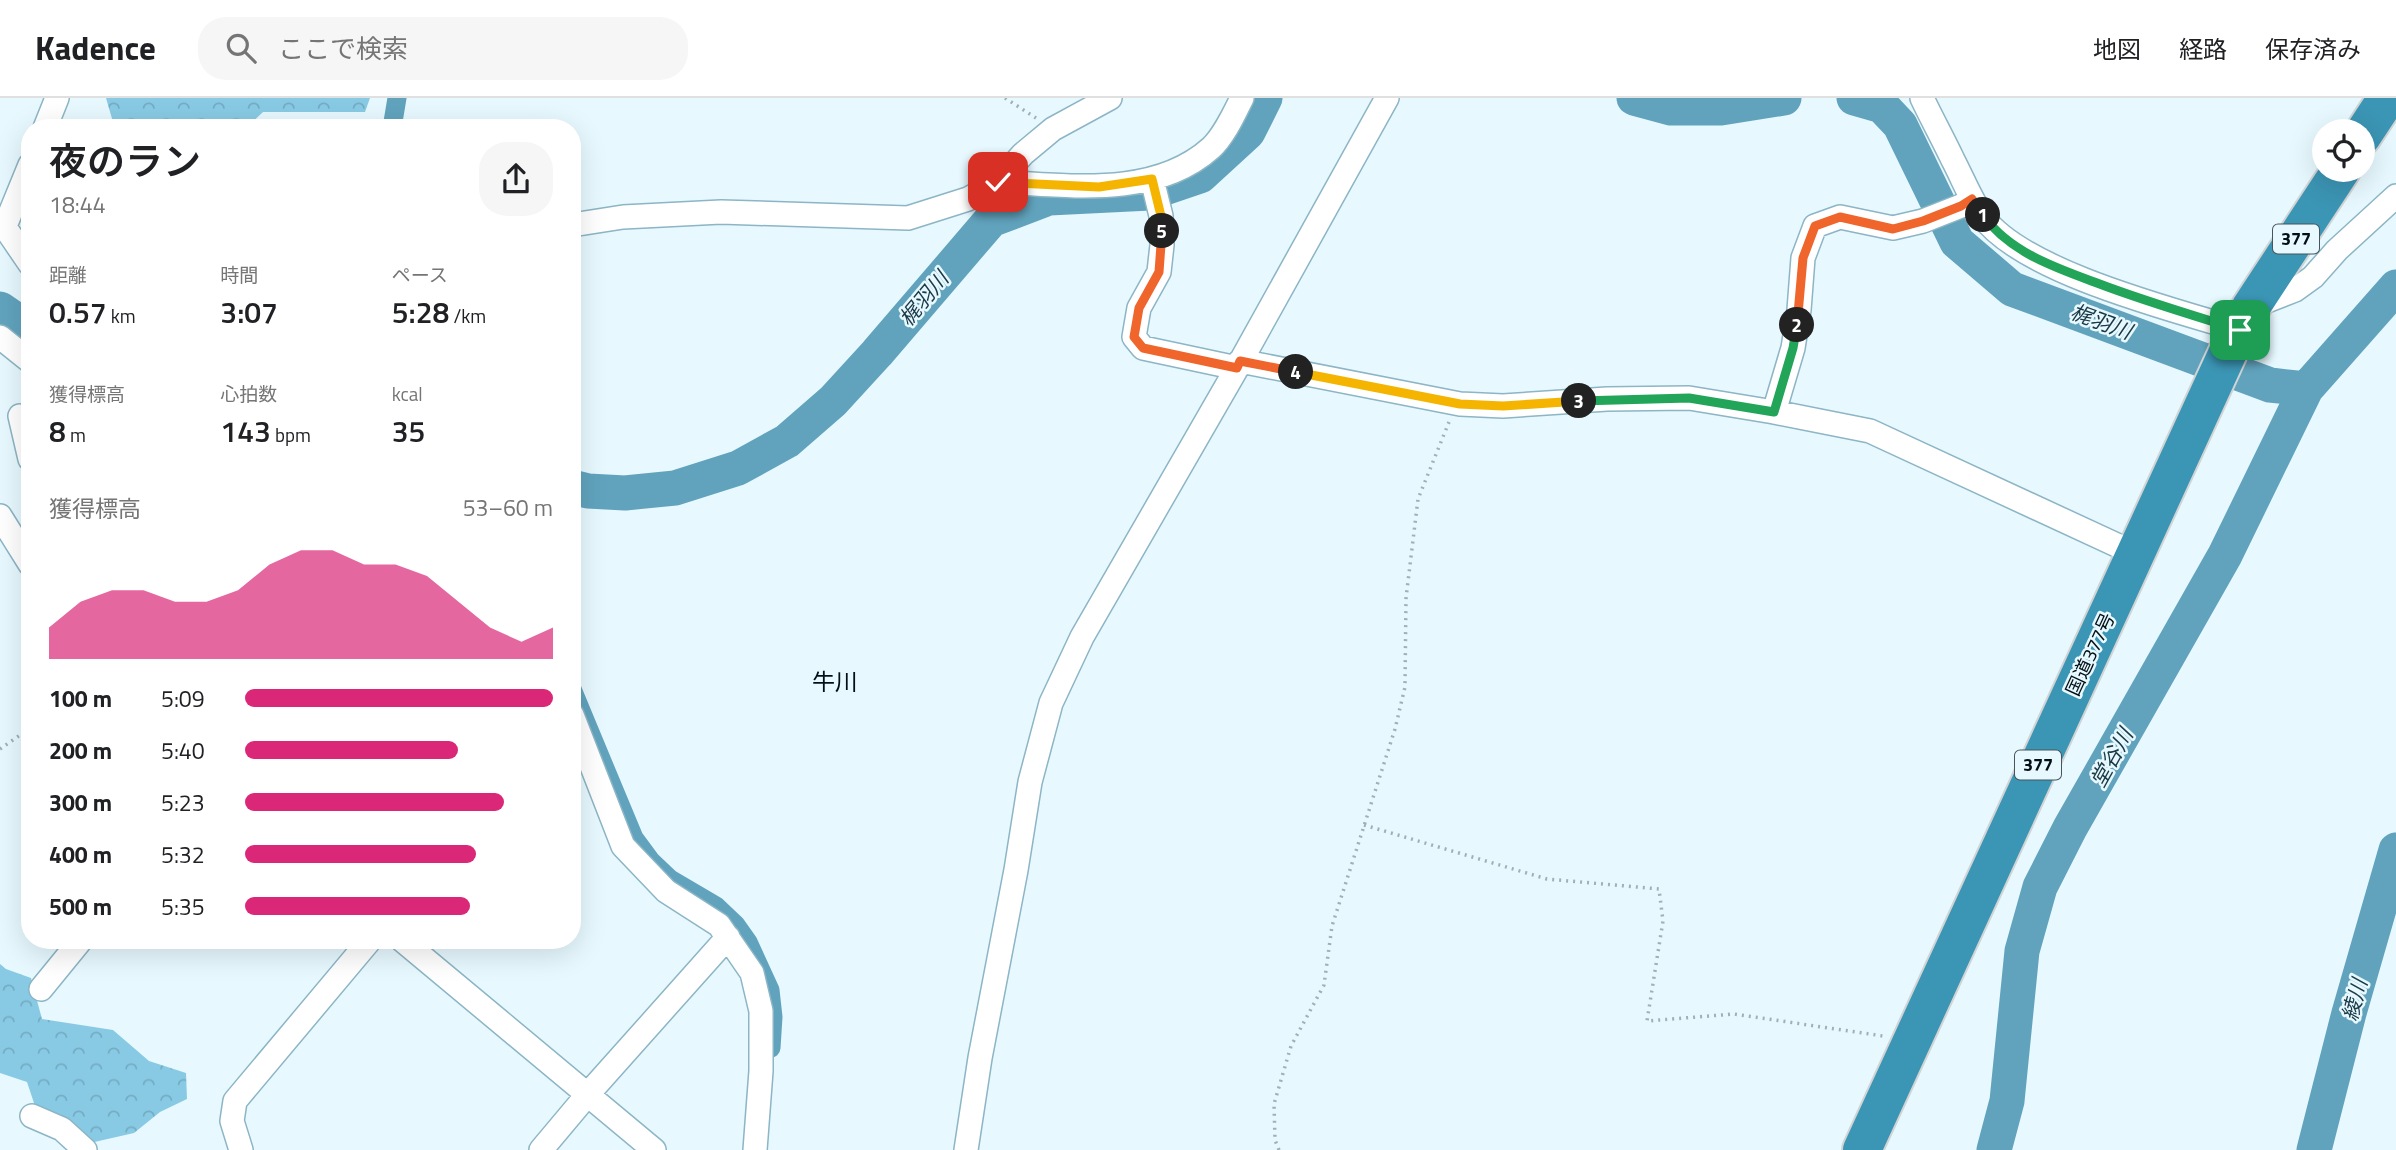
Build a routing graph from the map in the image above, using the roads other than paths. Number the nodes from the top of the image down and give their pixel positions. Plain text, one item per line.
1 (57, 98) edge
2 (1110, 98) edge
3 (1242, 98) edge
4 (1387, 98) edge
5 (1922, 98) edge
6 (2387, 98) edge
7 (49, 119) edge
8 (2373, 119) edge
9 (1153, 181) junction
10 (998, 182) junction
11 (2334, 182) edge
12 (21, 184) edge
13 (2396, 196) edge
14 (1966, 202) junction
15 (2, 223) edge
16 (581, 224) edge
17 (21, 251) edge
18 (0, 337) edge
19 (2234, 342) junction
20 (21, 354) edge
21 (1239, 365) junction
22 (1774, 412) junction
23 (0, 516) edge
24 (21, 550) edge
25 (2136, 554) junction
26 (582, 767) edge
27 (728, 937) junction
28 (74, 949) edge
29 (362, 949) edge
30 (413, 949) edge
31 (41, 989) dead end
32 (588, 1094) junction
33 (32, 1116) dead end
34 (85, 1150) edge
35 (242, 1150) edge
36 (541, 1150) edge
37 (654, 1150) edge
38 (754, 1150) edge
39 (965, 1150) edge
40 (1862, 1150) edge

1 - 7 street
2 - 10 street
3 - 9 street
4 - 21 street
5 - 14 street
6 - 8 highway
9 - 10 street
9 - 21 street
10 - 16 street
11 - 19 highway, 国道377号 / 377
12 - 15 street
13 - 19 street
14 - 19 street
14 - 22 street
15 - 17 street
18 - 20 street
19 - 25 highway, 国道377号 / 377
21 - 22 street
21 - 39 street
22 - 25 street
23 - 24 street
25 - 40 highway, 国道377号 / 377
26 - 27 street
27 - 32 street
27 - 38 street
28 - 31 street
29 - 35 street
30 - 32 street
32 - 36 street
32 - 37 street
33 - 34 street

